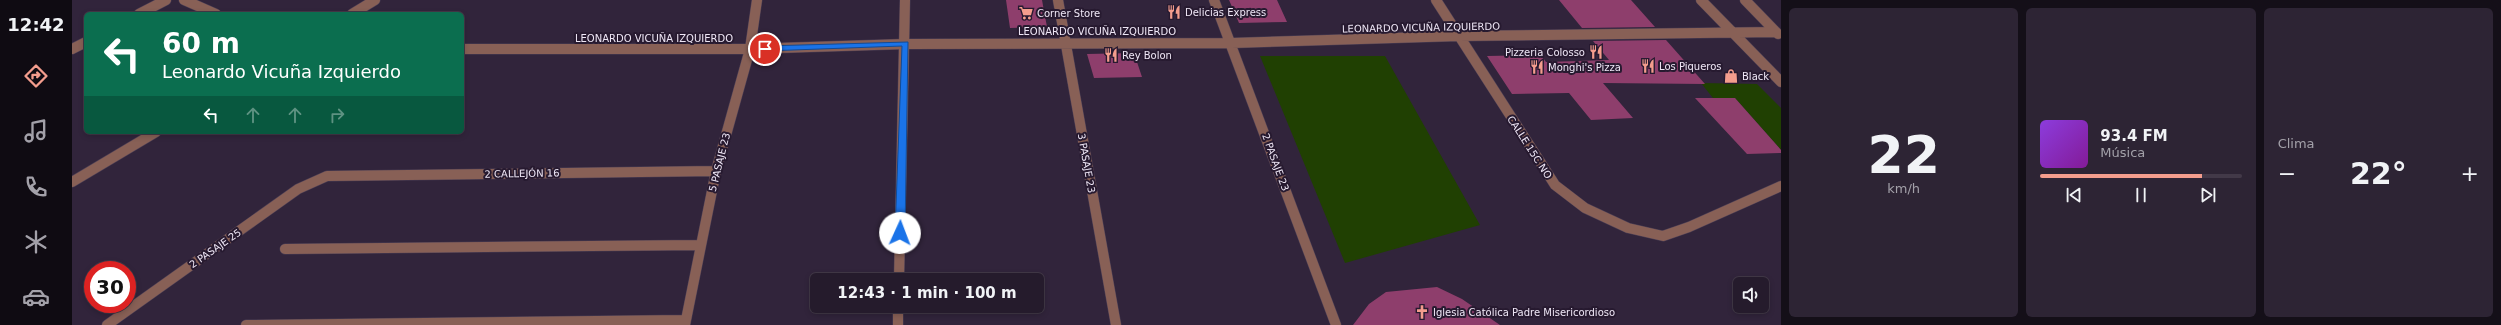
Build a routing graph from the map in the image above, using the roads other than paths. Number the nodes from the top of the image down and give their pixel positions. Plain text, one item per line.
1 (166, 0) edge
2 (184, 0) edge
3 (375, 0) edge
4 (757, 0) edge
5 (905, 0) edge
6 (1058, 0) edge
7 (1214, 0) edge
8 (1436, 0) edge
9 (1701, 0) edge
10 (1744, 0) edge
11 (144, 12) edge
12 (211, 12) edge
13 (355, 12) edge
14 (1733, 32) junction
15 (1779, 34) edge
16 (1459, 36) junction
17 (1065, 42) junction
18 (84, 43) edge
19 (1232, 43) junction
20 (906, 44) junction
21 (72, 49) edge
22 (464, 49) edge
23 (750, 49) junction
24 (1781, 82) edge
25 (153, 134) edge
26 (716, 171) junction
27 (327, 176) joint
28 (72, 182) edge
29 (1781, 186) edge
30 (701, 245) junction
31 (285, 249) dead end
32 (899, 273) edge
33 (898, 313) edge
34 (685, 323) edge
35 (107, 325) edge
36 (246, 325) edge
37 (898, 325) edge
38 (1116, 325) edge
39 (1336, 325) edge

1 - 11 street
2 - 12 street
3 - 13 street
4 - 23 street, 5 PASAJE 23
5 - 20 street
6 - 17 street, 3 PASAJE 23
7 - 19 street, 2 PASAJE 23
8 - 16 street, CALLE 15C NO
9 - 14 street
10 - 15 street
14 - 15 street, LEONARDO VICUÑA IZQUIERDO
14 - 16 street, LEONARDO VICUÑA IZQUIERDO
14 - 24 street
16 - 19 street, LEONARDO VICUÑA IZQUIERDO
16 - 29 street, CALLE 15C NO
17 - 19 street, LEONARDO VICUÑA IZQUIERDO
17 - 20 street, LEONARDO VICUÑA IZQUIERDO
17 - 38 street, 3 PASAJE 23
18 - 21 street
19 - 39 street, 2 PASAJE 23
20 - 23 street, LEONARDO VICUÑA IZQUIERDO
20 - 32 street
22 - 23 street, LEONARDO VICUÑA IZQUIERDO
23 - 26 street, 5 PASAJE 23
25 - 28 street
26 - 27 street, 2 CALLEJÓN 16
26 - 30 street, 5 PASAJE 23
27 - 35 street, 2 PASAJE 25
30 - 31 street
30 - 34 street, 5 PASAJE 23
33 - 37 street
34 - 36 street

